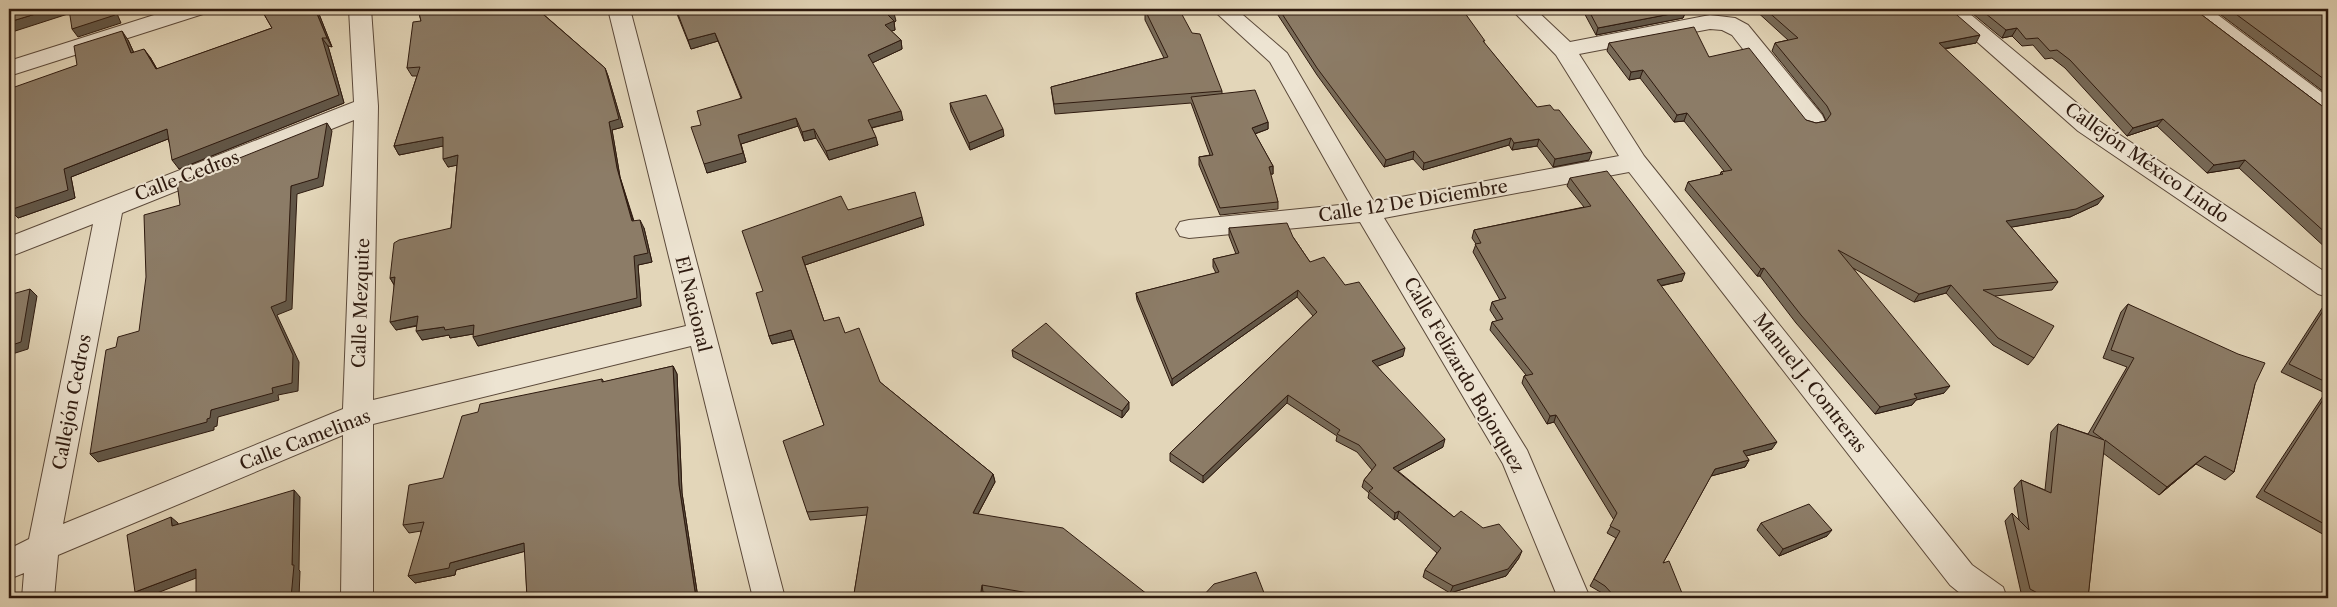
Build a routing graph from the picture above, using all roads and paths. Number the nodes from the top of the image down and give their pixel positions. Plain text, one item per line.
1 (195, 9) edge
2 (360, 9) edge
3 (620, 9) edge
4 (1223, 9) edge
5 (1522, 9) edge
6 (1950, 9) edge
7 (2196, 9) edge
8 (1565, 50) junction
9 (9, 69) edge
10 (366, 106) junction
11 (2328, 109) edge
12 (1813, 121) edge
13 (1635, 162) junction
14 (110, 206) junction
15 (1367, 212) junction
16 (1189, 229) dead end
17 (9, 247) edge
18 (2328, 287) edge
19 (701, 333) junction
20 (358, 416) junction
21 (43, 548) junction
22 (9, 565) edge
23 (38, 598) edge
24 (357, 598) edge
25 (769, 598) edge
26 (1574, 598) edge
27 (1991, 598) edge

1 - 9 street
2 - 10 street, Calle Mezquite
3 - 19 street, El Nacional
4 - 15 street, Calle Felizardo Bojorquez
5 - 8 street, Manuel J. Contreras
6 - 18 street, Callejón México Lindo
7 - 11 street
8 - 12 street
8 - 13 street, Manuel J. Contreras
10 - 14 street, Calle Cedros
10 - 20 street, Calle Mezquite
13 - 15 street, Calle 12 De Diciembre
13 - 27 street, Manuel J. Contreras
14 - 17 street, Calle Cedros
14 - 21 street, Callejón Cedros
15 - 16 street, Calle 12 De Diciembre
15 - 26 street, Calle Felizardo Bojorquez
19 - 20 street, Calle Camelinas
19 - 25 street, El Nacional
20 - 21 street, Calle Camelinas
20 - 24 street, Calle Mezquite
21 - 22 street, Calle Camelinas
21 - 23 street, Callejón Cedros

